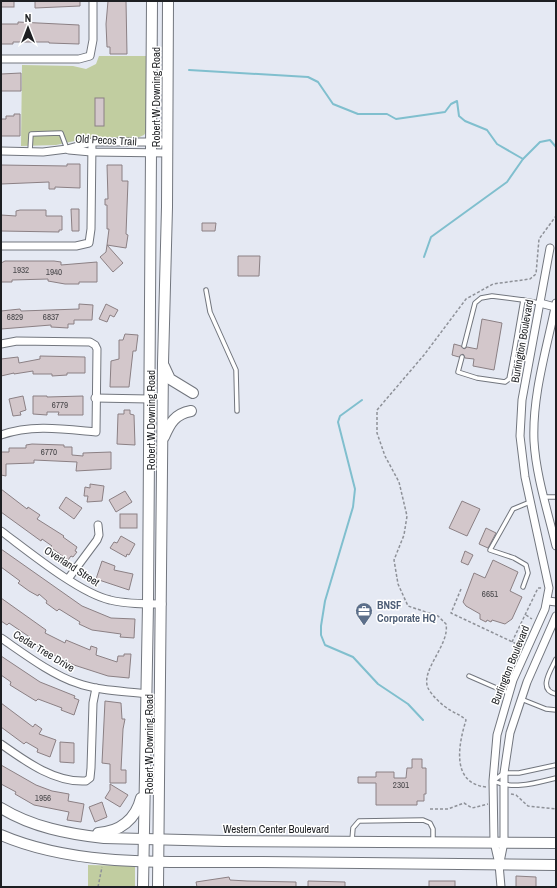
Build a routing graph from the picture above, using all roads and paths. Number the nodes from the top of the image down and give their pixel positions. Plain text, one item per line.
1 (93, 1) edge
2 (152, 1) edge
3 (168, 1) edge
4 (1, 58) edge
5 (92, 142) junction
6 (152, 142) junction
7 (168, 142) junction
8 (67, 149) junction
9 (1, 151) edge
10 (30, 152) junction
11 (91, 152) junction
12 (168, 153) junction
13 (152, 154) junction
14 (556, 216) edge
15 (1, 246) edge
16 (550, 248) dead end
17 (206, 290) dead end
18 (523, 300) junction
19 (540, 303) junction
20 (556, 306) edge
21 (1, 344) edge
22 (464, 346) dead end
23 (462, 357) dead end
24 (513, 358) junction
25 (530, 360) junction
26 (543, 362) junction
27 (163, 363) junction
28 (193, 393) dead end
29 (96, 398) junction
30 (149, 399) junction
31 (191, 411) dead end
32 (237, 411) dead end
33 (1, 435) edge
34 (162, 441) junction
35 (544, 497) junction
36 (556, 497) edge
37 (531, 502) junction
38 (98, 525) dead end
39 (1, 531) edge
40 (556, 546) edge
41 (68, 579) junction
42 (523, 587) dead end
43 (549, 588) junction
44 (461, 589) dead end
45 (548, 601) junction
46 (556, 602) edge
47 (148, 604) junction
48 (162, 604) junction
49 (556, 616) edge
50 (1, 638) edge
51 (512, 642) junction
52 (527, 647) junction
53 (556, 659) edge
54 (469, 676) dead end
55 (96, 688) junction
56 (509, 692) junction
57 (147, 694) junction
58 (556, 694) edge
59 (521, 698) junction
60 (556, 710) edge
61 (1, 744) edge
62 (144, 751) junction
63 (556, 765) edge
64 (504, 772) junction
65 (556, 778) edge
66 (493, 785) junction
67 (504, 789) junction
68 (494, 803) junction
69 (1, 808) edge
70 (430, 809) dead end
71 (556, 809) edge
72 (70, 833) junction
73 (1, 835) edge
74 (144, 839) junction
75 (160, 840) junction
76 (352, 841) junction
77 (433, 842) junction
78 (494, 842) junction
79 (504, 842) junction
80 (556, 843) edge
81 (92, 858) junction
82 (143, 860) junction
83 (159, 860) junction
84 (499, 864) junction
85 (556, 865) edge
86 (98, 887) edge
87 (143, 887) edge
88 (158, 887) edge
89 (500, 887) edge

1 - 4 street
2 - 6 main road, Robert W Downing Road
3 - 7 main road, Robert W Downing Road
5 - 6 street, Old Pecos Trail
5 - 8 street, Old Pecos Trail
5 - 11 street
6 - 7 street, Old Pecos Trail
6 - 13 main road, Robert W Downing Road
7 - 12 main road, Robert W Downing Road
8 - 10 street, Old Pecos Trail
8 - 10 lane
8 - 11 street, Old Pecos Trail
9 - 10 street, Old Pecos Trail
11 - 13 street, Old Pecos Trail
11 - 15 street
12 - 13 street, Old Pecos Trail
12 - 27 main road, Robert W Downing Road
13 - 30 main road, Robert W Downing Road
14 - 66 path
16 - 19 street, Burlington Boulevard
17 - 32 lane
18 - 19 lane
18 - 22 lane
18 - 24 lane
19 - 20 street
19 - 25 street, Burlington Boulevard
20 - 26 street
21 - 29 street
23 - 24 lane
24 - 25 lane
25 - 26 street
25 - 37 street, Burlington Boulevard
26 - 35 street
27 - 28 main road
27 - 34 main road, Robert W Downing Road
29 - 30 street
29 - 33 street
30 - 47 main road, Robert W Downing Road
31 - 34 main road
34 - 48 main road, Robert W Downing Road
35 - 36 lane
35 - 37 street
35 - 40 street
37 - 42 lane
37 - 43 street, Burlington Boulevard
38 - 41 street
39 - 41 street, Overland Street
41 - 47 street, Overland Street
43 - 45 street, Burlington Boulevard
43 - 51 path
44 - 51 path
45 - 46 street
45 - 52 street, Burlington Boulevard
47 - 48 street, Overland Street
47 - 57 main road, Robert W Downing Road
48 - 75 main road, Robert W Downing Road
49 - 59 street, Burlington Boulevard
50 - 55 street, Cedar Tree Drive
51 - 52 path
52 - 56 street, Burlington Boulevard
53 - 58 lane
54 - 56 lane
55 - 57 street, Cedar Tree Drive
55 - 61 street
56 - 59 street
56 - 66 street, Burlington Boulevard
57 - 62 main road, Robert W Downing Road
59 - 60 lane
59 - 64 street, Burlington Boulevard
62 - 72 main road
62 - 74 main road, Robert W Downing Road
63 - 64 lane
64 - 66 lane
64 - 67 street, Burlington Boulevard
65 - 67 lane
66 - 67 lane
66 - 68 street, Burlington Boulevard
67 - 71 path
67 - 79 street, Burlington Boulevard
68 - 70 path
68 - 78 street, Burlington Boulevard
69 - 72 main road, Western Center Boulevard
72 - 74 main road, Western Center Boulevard
73 - 81 main road
74 - 75 main road, Western Center Boulevard
74 - 82 main road, Robert W Downing Road
75 - 76 main road, Western Center Boulevard
75 - 83 main road, Robert W Downing Road
76 - 77 main road, Western Center Boulevard
76 - 77 lane
77 - 78 main road, Western Center Boulevard
78 - 79 main road, Western Center Boulevard
78 - 84 street, Burlington Boulevard
79 - 80 main road, Western Center Boulevard
79 - 84 street, Burlington Boulevard
81 - 82 main road
81 - 86 path
82 - 83 main road
82 - 87 main road, Robert W Downing Road
83 - 84 main road
83 - 88 main road, Robert W Downing Road
84 - 85 main road
84 - 89 street

